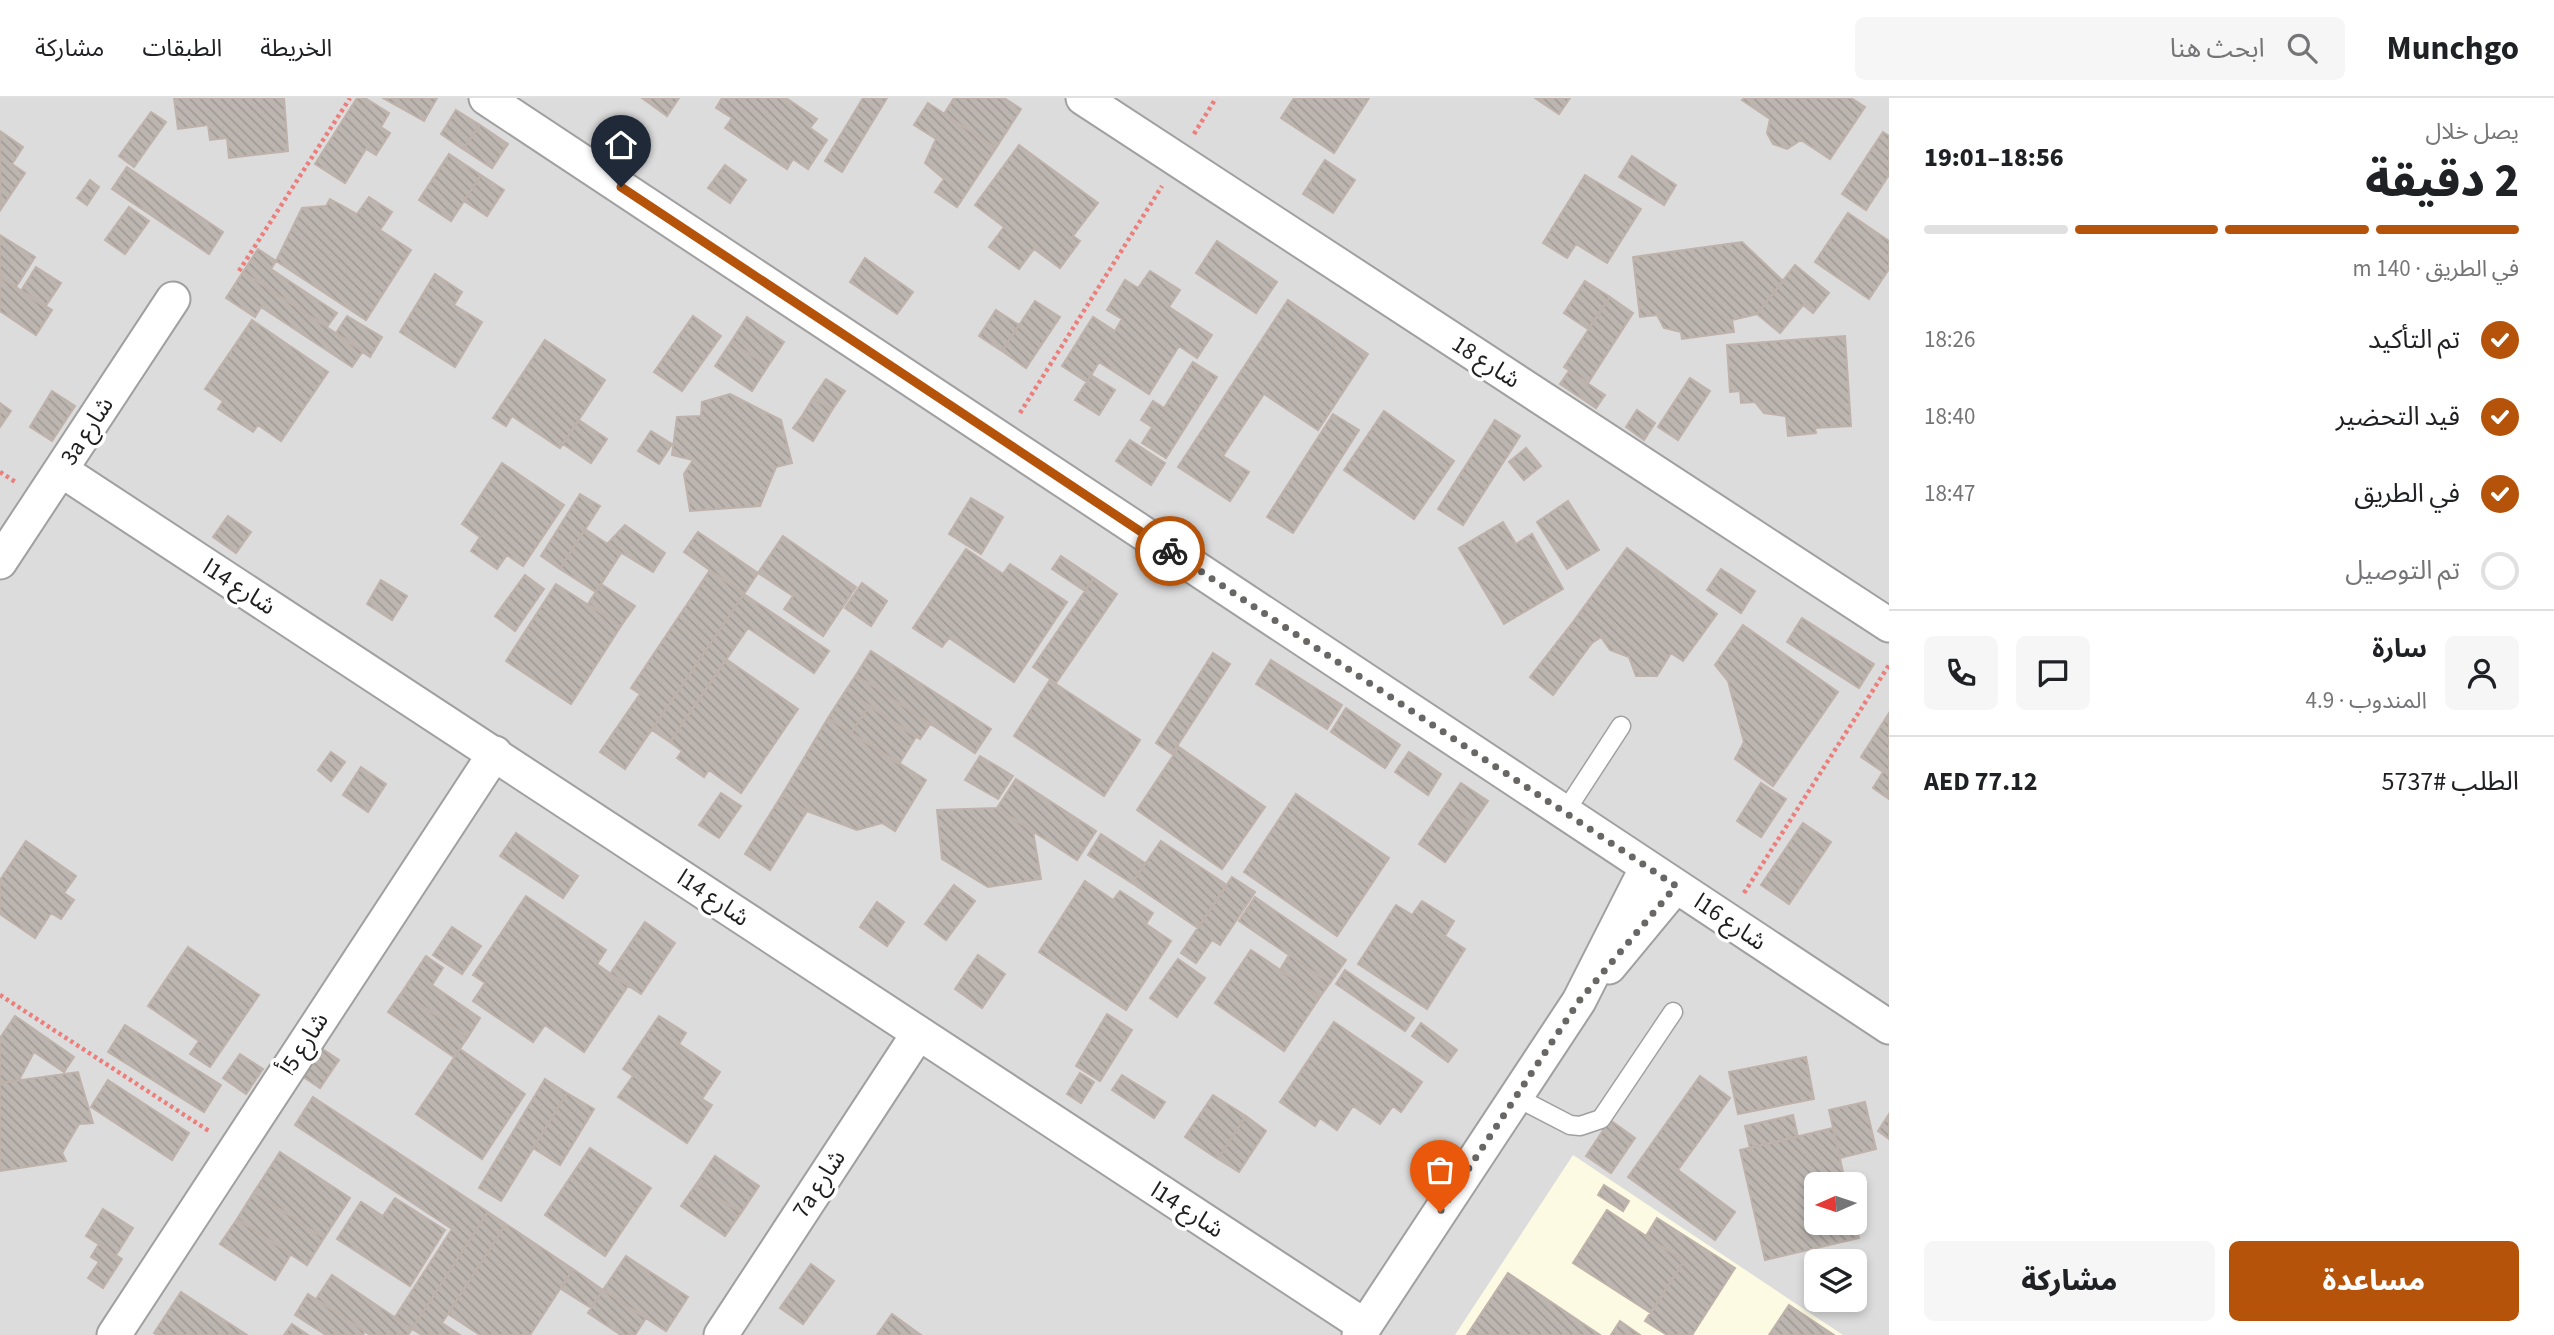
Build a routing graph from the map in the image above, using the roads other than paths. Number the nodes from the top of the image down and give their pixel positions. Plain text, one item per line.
1 (486, 98) edge
2 (1083, 98) edge
3 (173, 299) dead end
4 (61, 470) junction
5 (0, 562) edge
6 (1889, 625) edge
7 (1621, 726) dead end
8 (495, 754) junction
9 (1565, 812) junction
10 (1647, 867) junction
11 (1676, 886) junction
12 (1579, 1001) junction
13 (1673, 1012) dead end
14 (1889, 1027) edge
15 (918, 1034) junction
16 (1516, 1097) junction
17 (1362, 1331) edge
18 (114, 1335) edge
19 (721, 1335) edge

1 - 9 street, شارع 16ا
2 - 6 street, شارع 18
3 - 4 street, 3a شارع
4 - 5 street, 3a شارع
4 - 8 street, شارع 14ا
7 - 9 lane
8 - 15 street, شارع 14ا
8 - 18 street, شارع 5أ
9 - 10 street, شارع 16ا
10 - 11 street, شارع 16ا
10 - 12 street
11 - 12 street
11 - 14 street, شارع 16ا
12 - 16 street
13 - 16 lane
15 - 17 street, شارع 14ا
15 - 19 street, 7a شارع
16 - 17 street

